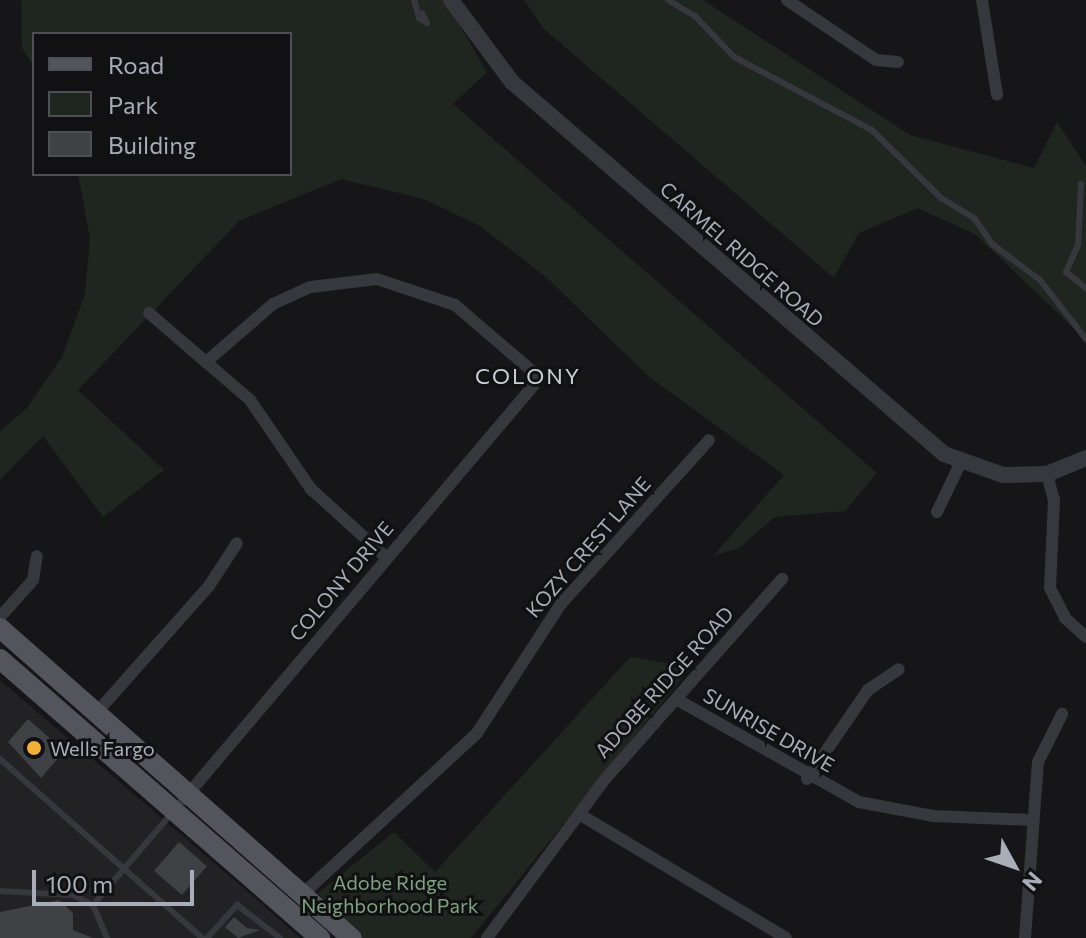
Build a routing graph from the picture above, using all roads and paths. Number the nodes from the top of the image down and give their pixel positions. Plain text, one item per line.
1 (414, 0) edge
2 (451, 0) edge
3 (668, 0) edge
4 (787, 0) edge
5 (982, 0) edge
6 (422, 13) dead end
7 (898, 62) dead end
8 (997, 95) dead end
9 (1081, 184) dead end
10 (1086, 288) edge
11 (149, 313) dead end
12 (1086, 339) edge
13 (206, 362) junction
14 (709, 440) dead end
15 (1086, 458) edge
16 (961, 462) junction
17 (1047, 474) junction
18 (937, 512) dead end
19 (237, 543) dead end
20 (37, 556) dead end
21 (386, 557) junction
22 (782, 579) dead end
23 (0, 617) edge
24 (0, 628) edge
25 (1086, 637) edge
26 (3, 667) edge
27 (899, 669) dead end
28 (676, 699) junction
29 (98, 711) junction
30 (1062, 714) dead end
31 (0, 759) edge
32 (807, 779) junction
33 (191, 791) junction
34 (176, 808) junction
35 (579, 814) junction
36 (1031, 820) junction
37 (127, 866) junction
38 (0, 891) edge
39 (306, 891) junction
40 (93, 905) junction
41 (107, 938) edge
42 (205, 938) edge
43 (280, 938) edge
44 (319, 938) edge
45 (352, 938) edge
46 (487, 938) edge
47 (786, 938) edge
48 (1025, 938) edge

1 - 6 lane
2 - 16 street, CARMEL RIDGE ROAD
3 - 12 lane
4 - 7 street
5 - 8 street
9 - 10 lane
11 - 13 street
13 - 21 street
13 - 21 street, COLONY DRIVE
14 - 39 street, KOZY CREST LANE
15 - 17 street
16 - 17 street, CARMEL RIDGE ROAD
16 - 18 street
17 - 25 street
19 - 29 street
20 - 23 street
21 - 33 street, COLONY DRIVE
22 - 28 street, ADOBE RIDGE ROAD
24 - 29 main road
26 - 34 main road
27 - 32 street
28 - 32 street, SUNRISE DRIVE
28 - 35 street, ADOBE RIDGE ROAD
29 - 33 main road
30 - 36 street
31 - 37 lane
32 - 36 street, SUNRISE DRIVE
33 - 34 street, COLONY DRIVE
33 - 39 main road
34 - 37 lane
34 - 44 main road
35 - 46 street, ADOBE RIDGE ROAD
35 - 47 street
36 - 48 street
37 - 40 lane
37 - 42 lane
38 - 40 lane
39 - 45 main road
40 - 41 lane
42 - 43 lane

